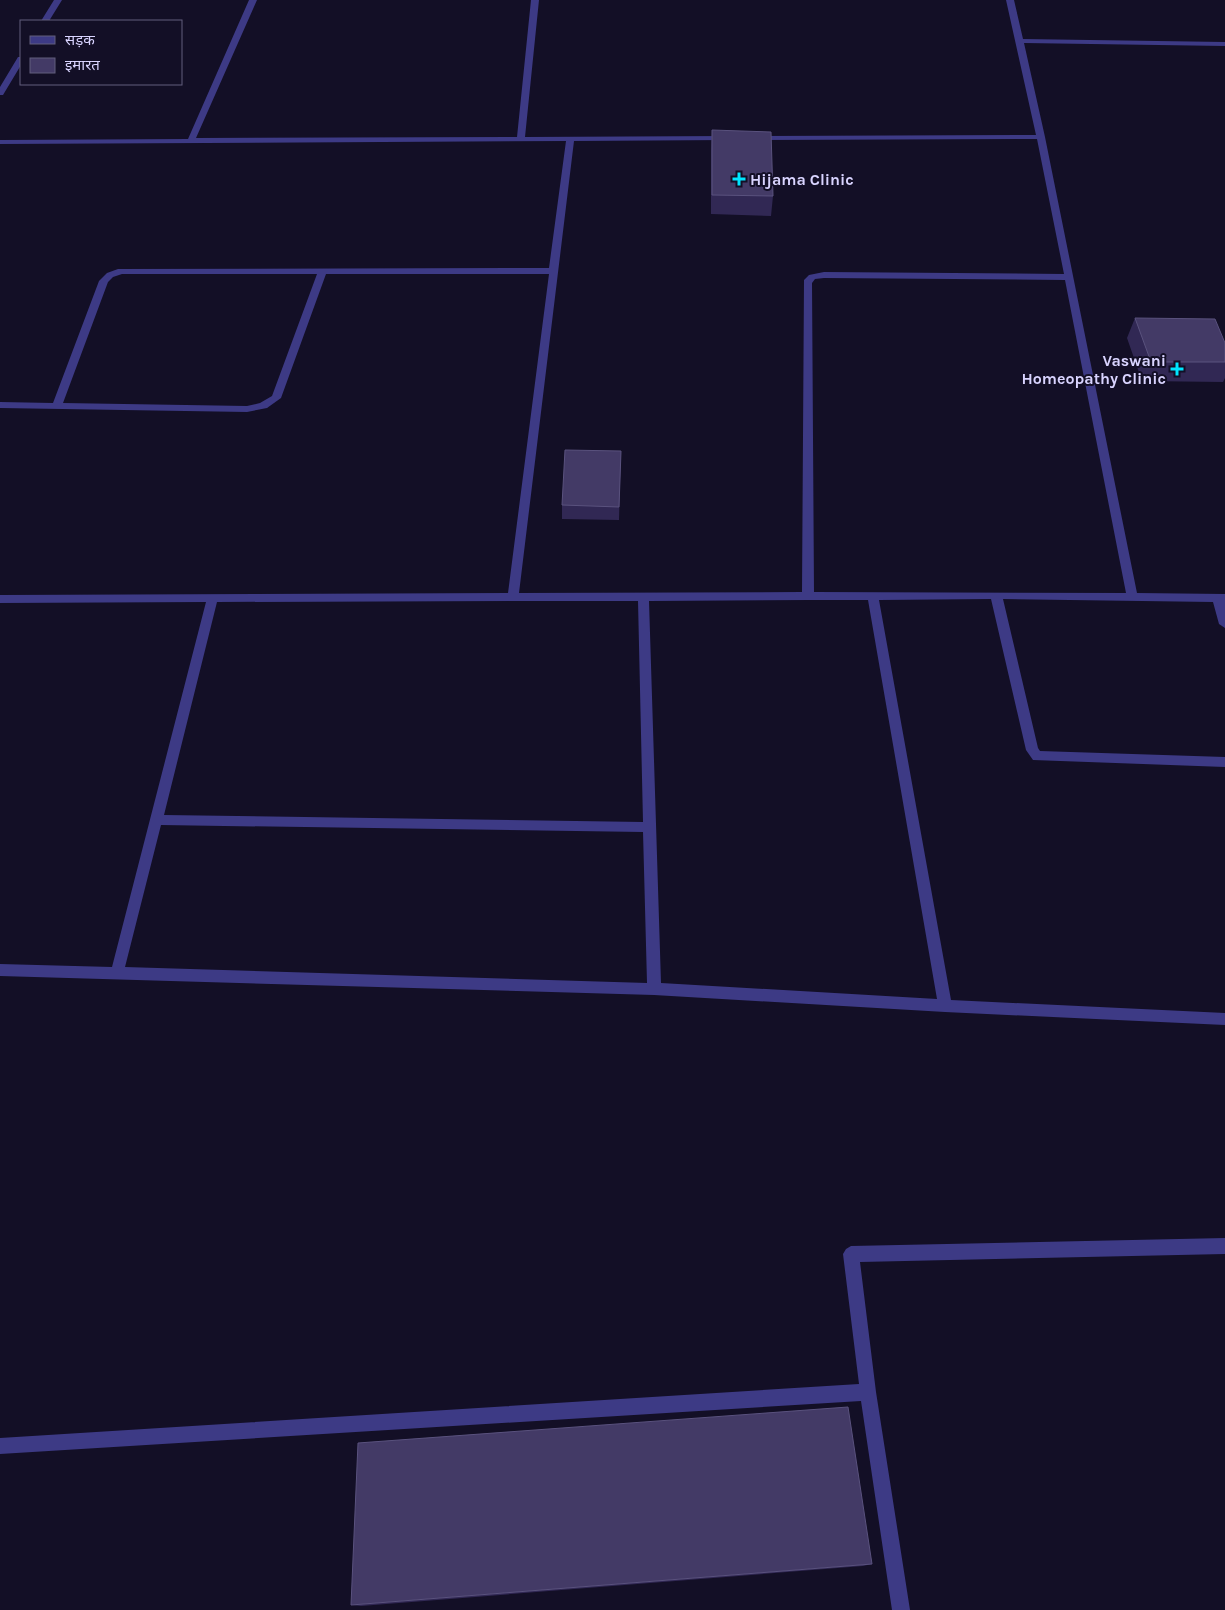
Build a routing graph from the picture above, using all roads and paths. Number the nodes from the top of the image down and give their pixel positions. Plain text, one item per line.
1 (58, 0) edge
2 (253, 0) edge
3 (535, 0) edge
4 (1010, 0) edge
5 (46, 20) edge
6 (1021, 41) junction
7 (1225, 44) edge
8 (20, 61) edge
9 (0, 94) edge
10 (1041, 137) junction
11 (737, 138) edge
12 (746, 138) edge
13 (521, 139) junction
14 (570, 139) junction
15 (191, 141) junction
16 (0, 142) edge
17 (324, 270) junction
18 (553, 271) junction
19 (1069, 277) junction
20 (0, 405) edge
21 (56, 406) junction
22 (996, 595) junction
23 (643, 596) junction
24 (808, 596) junction
25 (873, 596) junction
26 (1132, 596) junction
27 (513, 597) junction
28 (213, 598) junction
29 (1221, 598) edge
30 (0, 599) edge
31 (1225, 624) edge
32 (1225, 762) edge
33 (156, 820) junction
34 (649, 827) junction
35 (0, 970) edge
36 (117, 974) junction
37 (654, 989) junction
38 (945, 1006) junction
39 (1225, 1019) edge
40 (1225, 1246) edge
41 (868, 1392) junction
42 (0, 1446) edge
43 (902, 1610) edge

1 - 5 street
2 - 15 street
3 - 13 street
4 - 6 street
6 - 7 street
6 - 10 street
8 - 9 street
10 - 12 street
10 - 19 street
11 - 14 street
13 - 14 street
13 - 15 street
14 - 18 street
15 - 16 street
17 - 18 street
17 - 21 street
17 - 21 street
18 - 27 street
19 - 24 street
19 - 26 street
20 - 21 street
22 - 25 street
22 - 26 street
22 - 32 street
23 - 24 street
23 - 27 street
23 - 34 street
24 - 25 street
25 - 38 street
26 - 29 street
27 - 28 street
28 - 30 street
28 - 33 street
29 - 31 street
33 - 34 street
33 - 36 street
34 - 37 street
35 - 36 street
36 - 37 street
37 - 38 street
38 - 39 street
40 - 41 street
41 - 42 street
41 - 43 street

